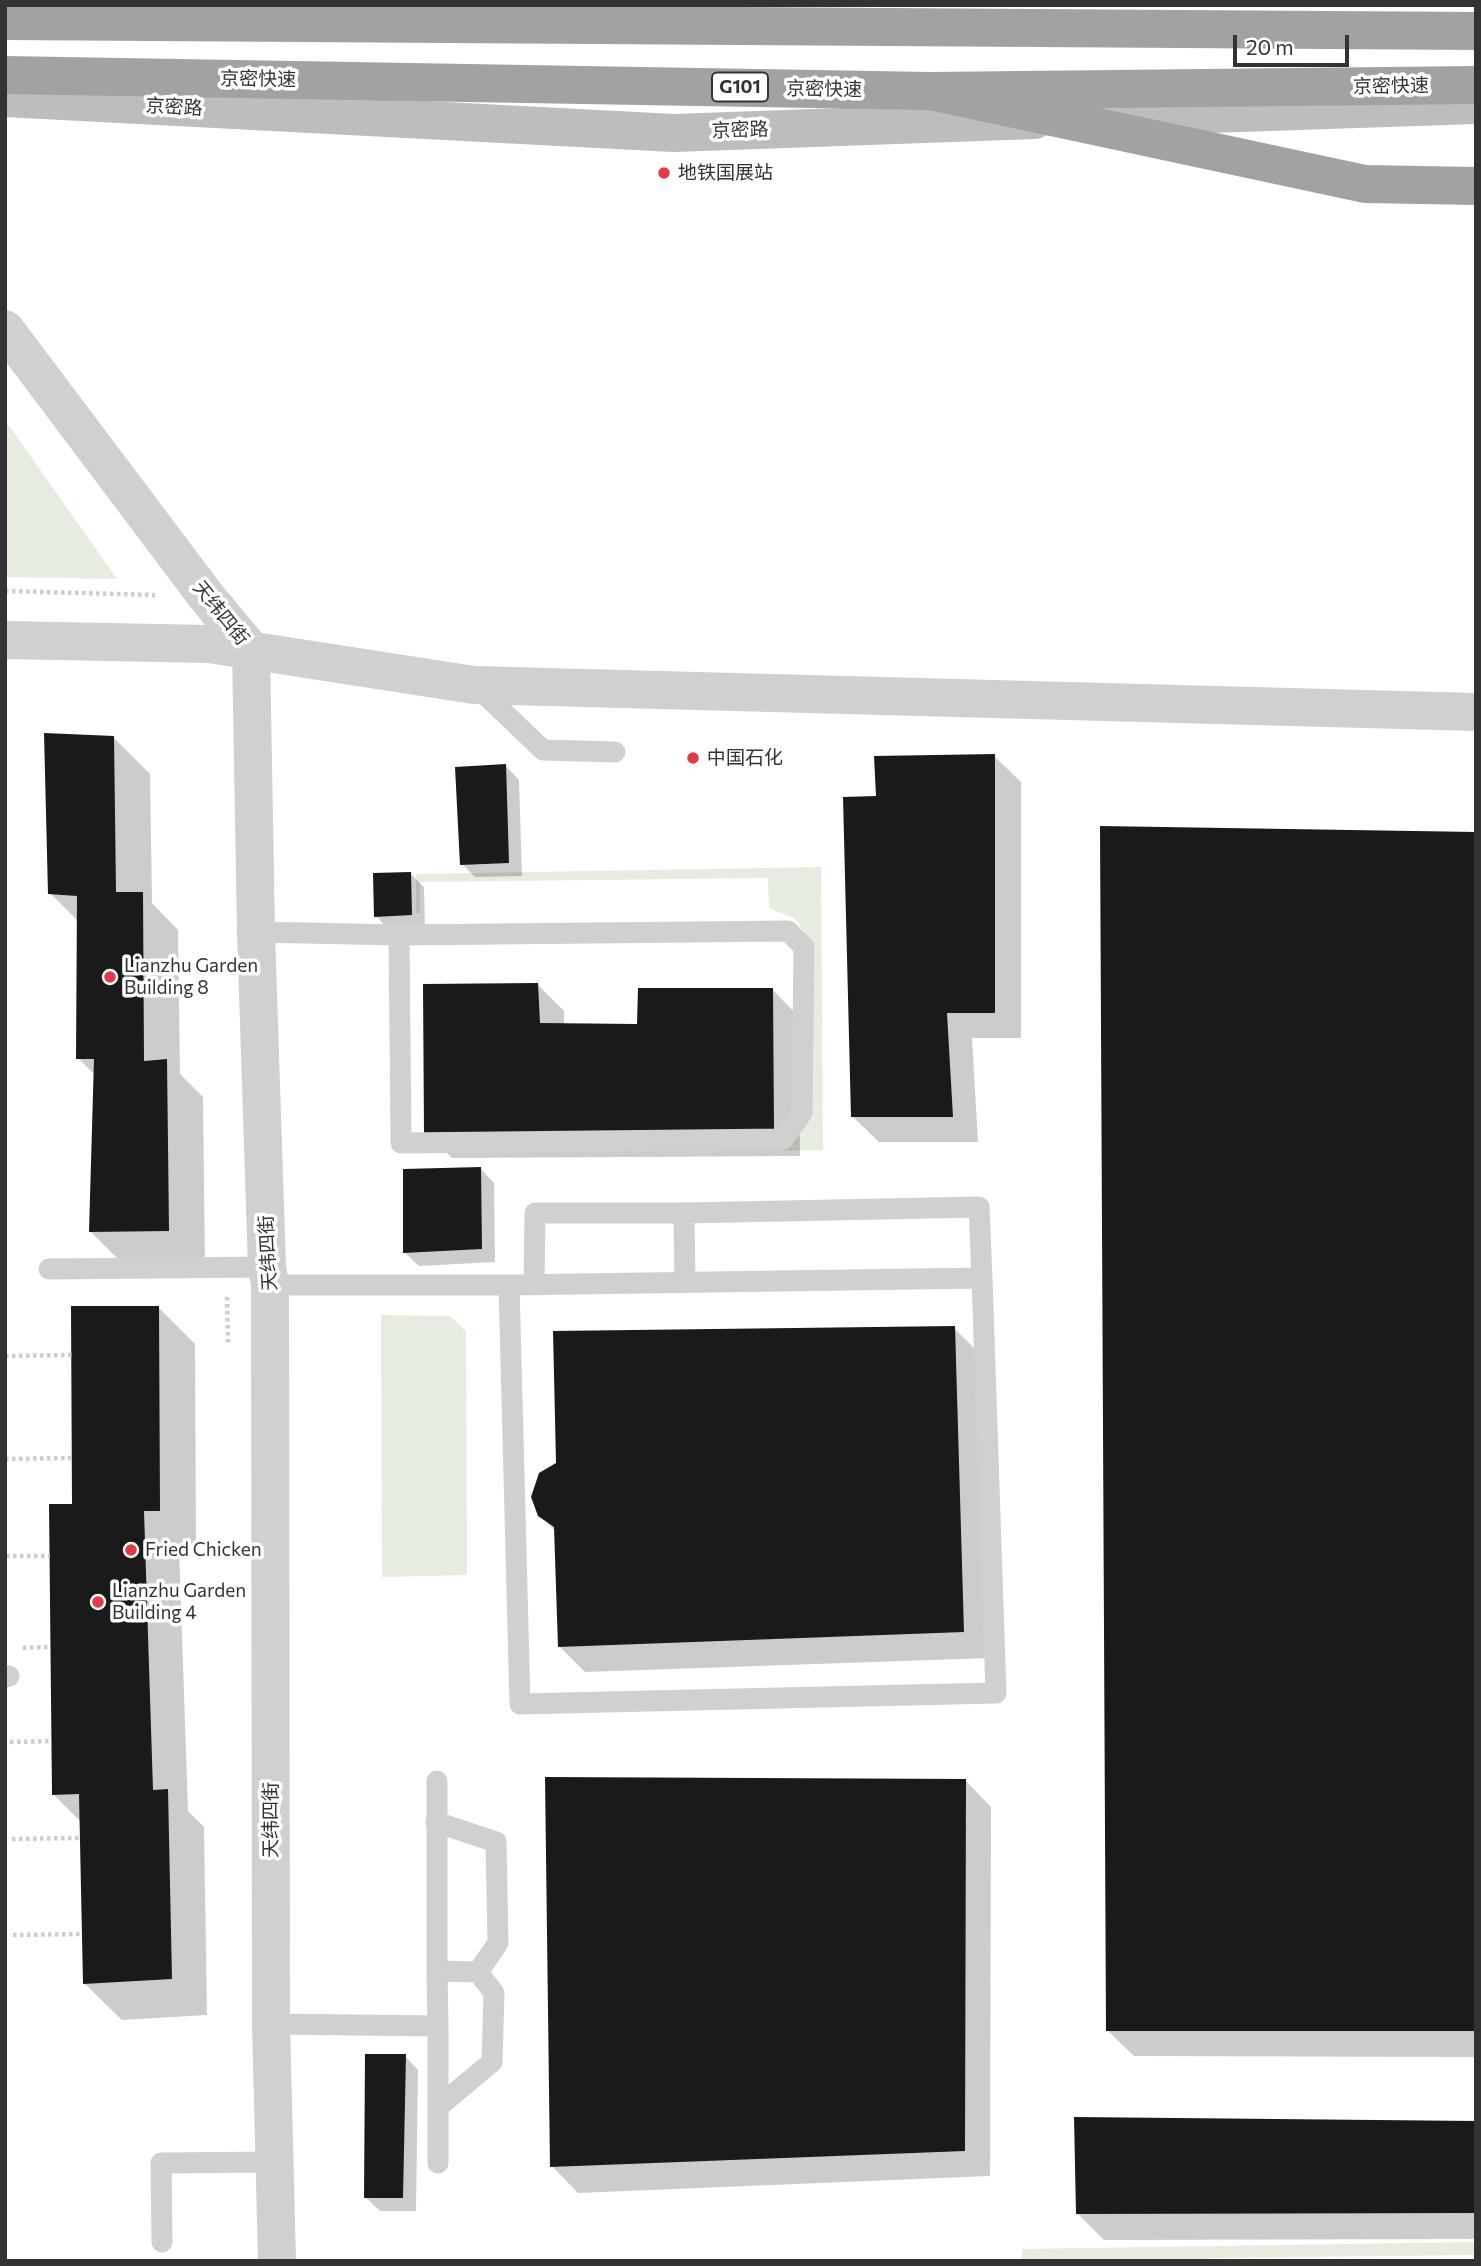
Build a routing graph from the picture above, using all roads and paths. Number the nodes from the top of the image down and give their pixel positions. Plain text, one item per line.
1 (5, 21) edge
2 (1476, 32) edge
3 (5, 75) edge
4 (1476, 85) edge
5 (930, 91) junction
6 (5, 98) edge
7 (1476, 105) edge
8 (1476, 186) edge
9 (5, 328) edge
10 (5, 591) edge
11 (206, 596) junction
12 (5, 640) edge
13 (251, 650) junction
14 (474, 685) junction
15 (1476, 712) edge
16 (615, 752) dead end
17 (256, 932) junction
18 (399, 935) junction
19 (684, 1213) junction
20 (227, 1266) junction
21 (49, 1269) dead end
22 (269, 1276) junction
23 (982, 1278) junction
24 (685, 1283) junction
25 (509, 1285) junction
26 (534, 1285) junction
27 (228, 1349) dead end
28 (72, 1354) dead end
29 (5, 1356) edge
30 (72, 1458) dead end
31 (5, 1459) edge
32 (6, 1556) edge
33 (50, 1556) dead end
34 (50, 1647) dead end
35 (19, 1648) dead end
36 (51, 1741) dead end
37 (10, 1742) dead end
38 (436, 1781) dead end
39 (436, 1822) junction
40 (79, 1838) dead end
41 (12, 1839) dead end
42 (82, 1934) dead end
43 (13, 1935) dead end
44 (437, 1971) junction
45 (478, 1972) junction
46 (271, 2024) junction
47 (438, 2026) junction
48 (438, 2107) junction
49 (275, 2161) junction
50 (438, 2163) dead end
51 (162, 2242) dead end
52 (277, 2261) edge

1 - 2 highway
3 - 5 highway, 京密快速 / G101
4 - 5 highway, 京密快速 / G101, bridge
5 - 8 highway, bridge
6 - 7 main road, 京密路 / G101
9 - 11 street, 天纬四街
10 - 11 path
11 - 13 street, 天纬四街
12 - 13 street
13 - 14 street
13 - 17 street, 天纬四街
14 - 15 street
14 - 16 lane
17 - 18 lane
17 - 22 street, 天纬四街
18 - 18 lane
19 - 23 lane
19 - 24 lane
19 - 26 lane
20 - 21 lane
20 - 22 lane
20 - 27 path
22 - 25 lane
22 - 46 street, 天纬四街
23 - 24 lane
23 - 25 lane
24 - 26 lane
25 - 26 lane
28 - 29 path
30 - 31 path
32 - 33 path
34 - 35 path
36 - 37 path
38 - 39 lane
39 - 44 lane
39 - 45 lane
40 - 41 path
42 - 43 path
44 - 45 lane
44 - 47 lane
45 - 48 lane
46 - 47 lane
46 - 49 street, 天纬四街
47 - 48 lane
48 - 50 lane
49 - 51 lane
49 - 52 street, 天纬四街

